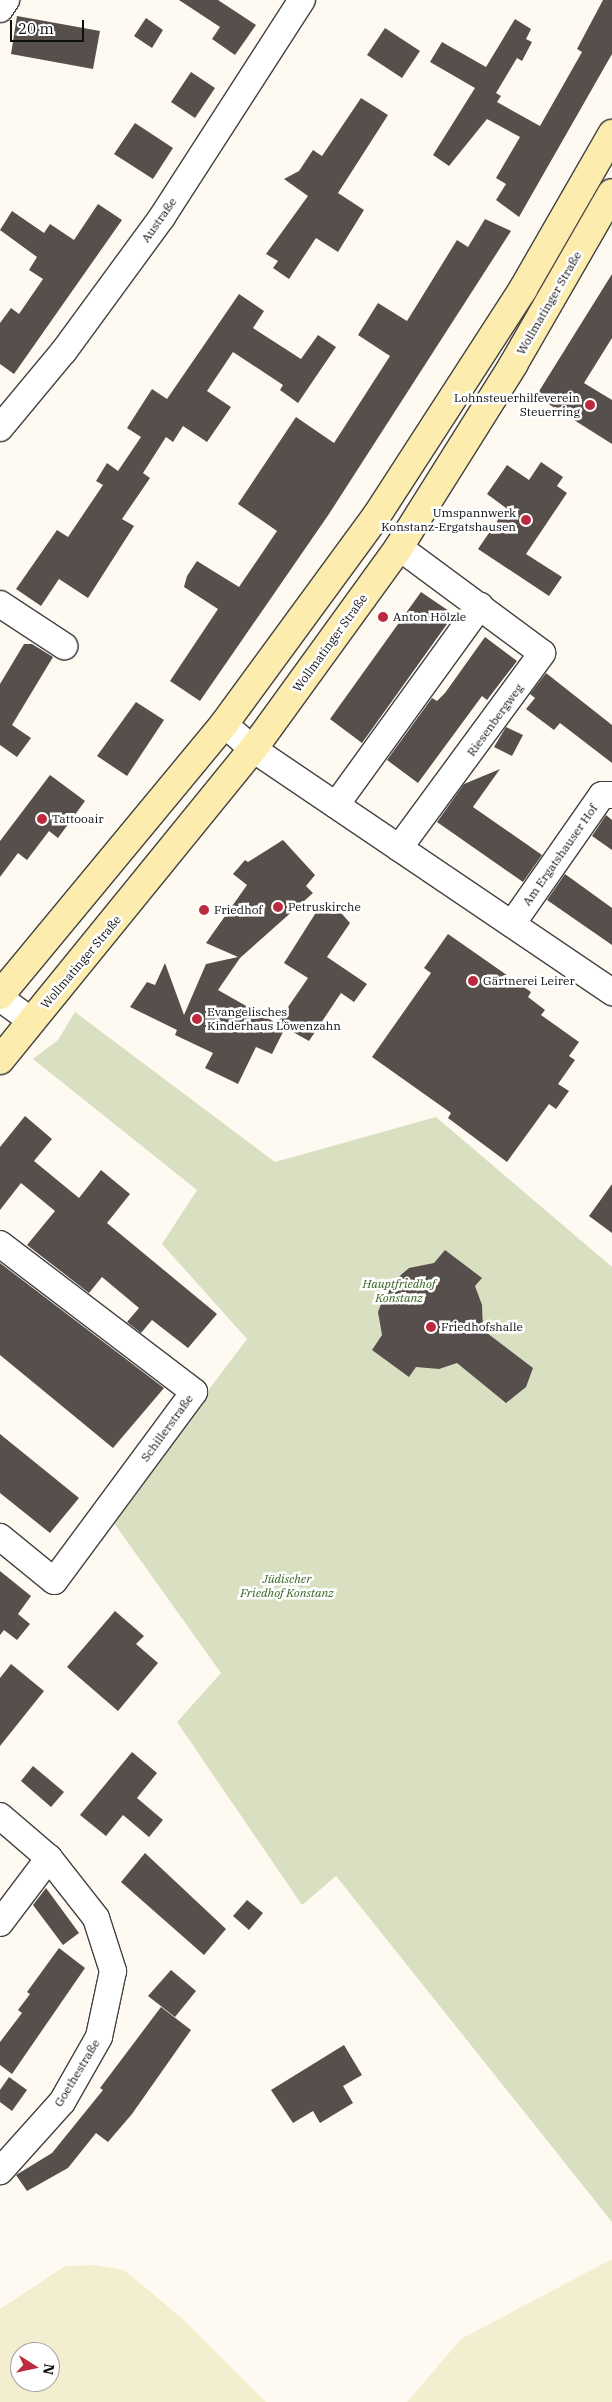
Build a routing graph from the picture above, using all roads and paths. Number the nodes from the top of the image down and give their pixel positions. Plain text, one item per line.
1 (6, 0) edge
2 (302, 0) edge
3 (0, 9) edge
4 (612, 134) edge
5 (612, 193) edge
6 (0, 428) edge
7 (400, 546) junction
8 (0, 604) edge
9 (480, 606) junction
10 (64, 646) dead end
11 (224, 724) junction
12 (252, 749) junction
13 (612, 795) edge
14 (336, 805) junction
15 (399, 848) junction
16 (512, 924) junction
17 (612, 992) edge
18 (0, 996) edge
19 (32, 1021) junction
20 (0, 1060) edge
21 (0, 1244) edge
22 (0, 1537) edge
23 (0, 1816) edge
24 (49, 1858) junction
25 (0, 1924) edge
26 (0, 2171) edge

1 - 3 street
2 - 6 street, Austraße
4 - 11 main road
5 - 7 main road, Wollmatinger Straße
7 - 9 street, Riesenbergweg
7 - 12 main road, Wollmatinger Straße
8 - 10 street
9 - 14 street
9 - 15 street, Riesenbergweg
11 - 12 street
11 - 18 main road
12 - 14 street
12 - 19 main road, Wollmatinger Straße
13 - 16 street, Am Ergatshauser Hof
14 - 15 street
15 - 16 street
16 - 17 street
18 - 19 street
19 - 20 main road, Wollmatinger Straße
21 - 22 street, Schillerstraße
23 - 24 street, Goethestraße
24 - 25 street
24 - 26 street, Goethestraße

